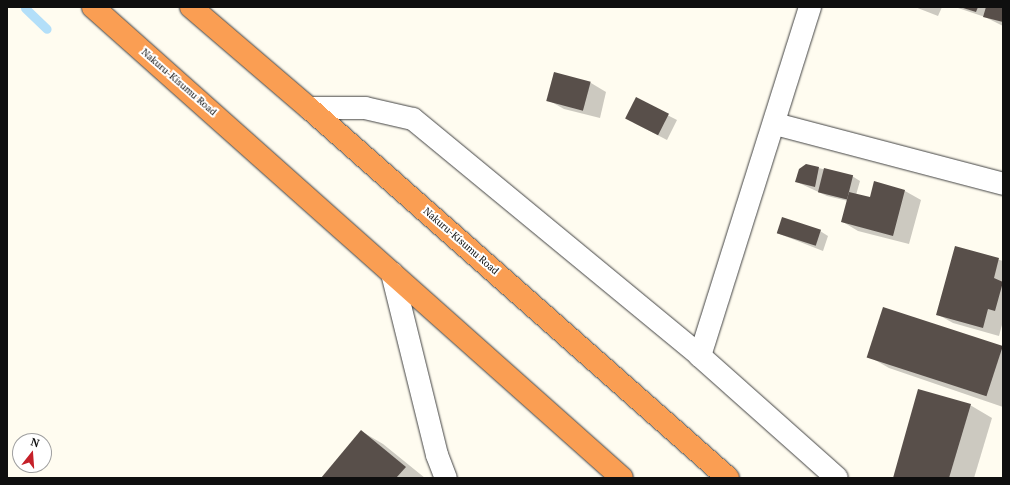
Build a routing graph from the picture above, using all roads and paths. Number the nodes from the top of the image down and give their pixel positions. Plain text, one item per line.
1 (93, 7) edge
2 (191, 7) edge
3 (810, 7) edge
4 (309, 108) junction
5 (774, 124) junction
6 (1003, 184) edge
7 (392, 273) junction
8 (700, 356) junction
9 (446, 478) edge
10 (622, 478) edge
11 (728, 478) edge
12 (837, 478) edge

1 - 7 highway, Nakuru-Kisumu Road
2 - 4 highway, Nakuru-Kisumu Road
3 - 5 street
4 - 8 street
4 - 11 highway, Nakuru-Kisumu Road
5 - 6 street
5 - 8 street
7 - 9 street
7 - 10 highway, Nakuru-Kisumu Road
8 - 12 street

